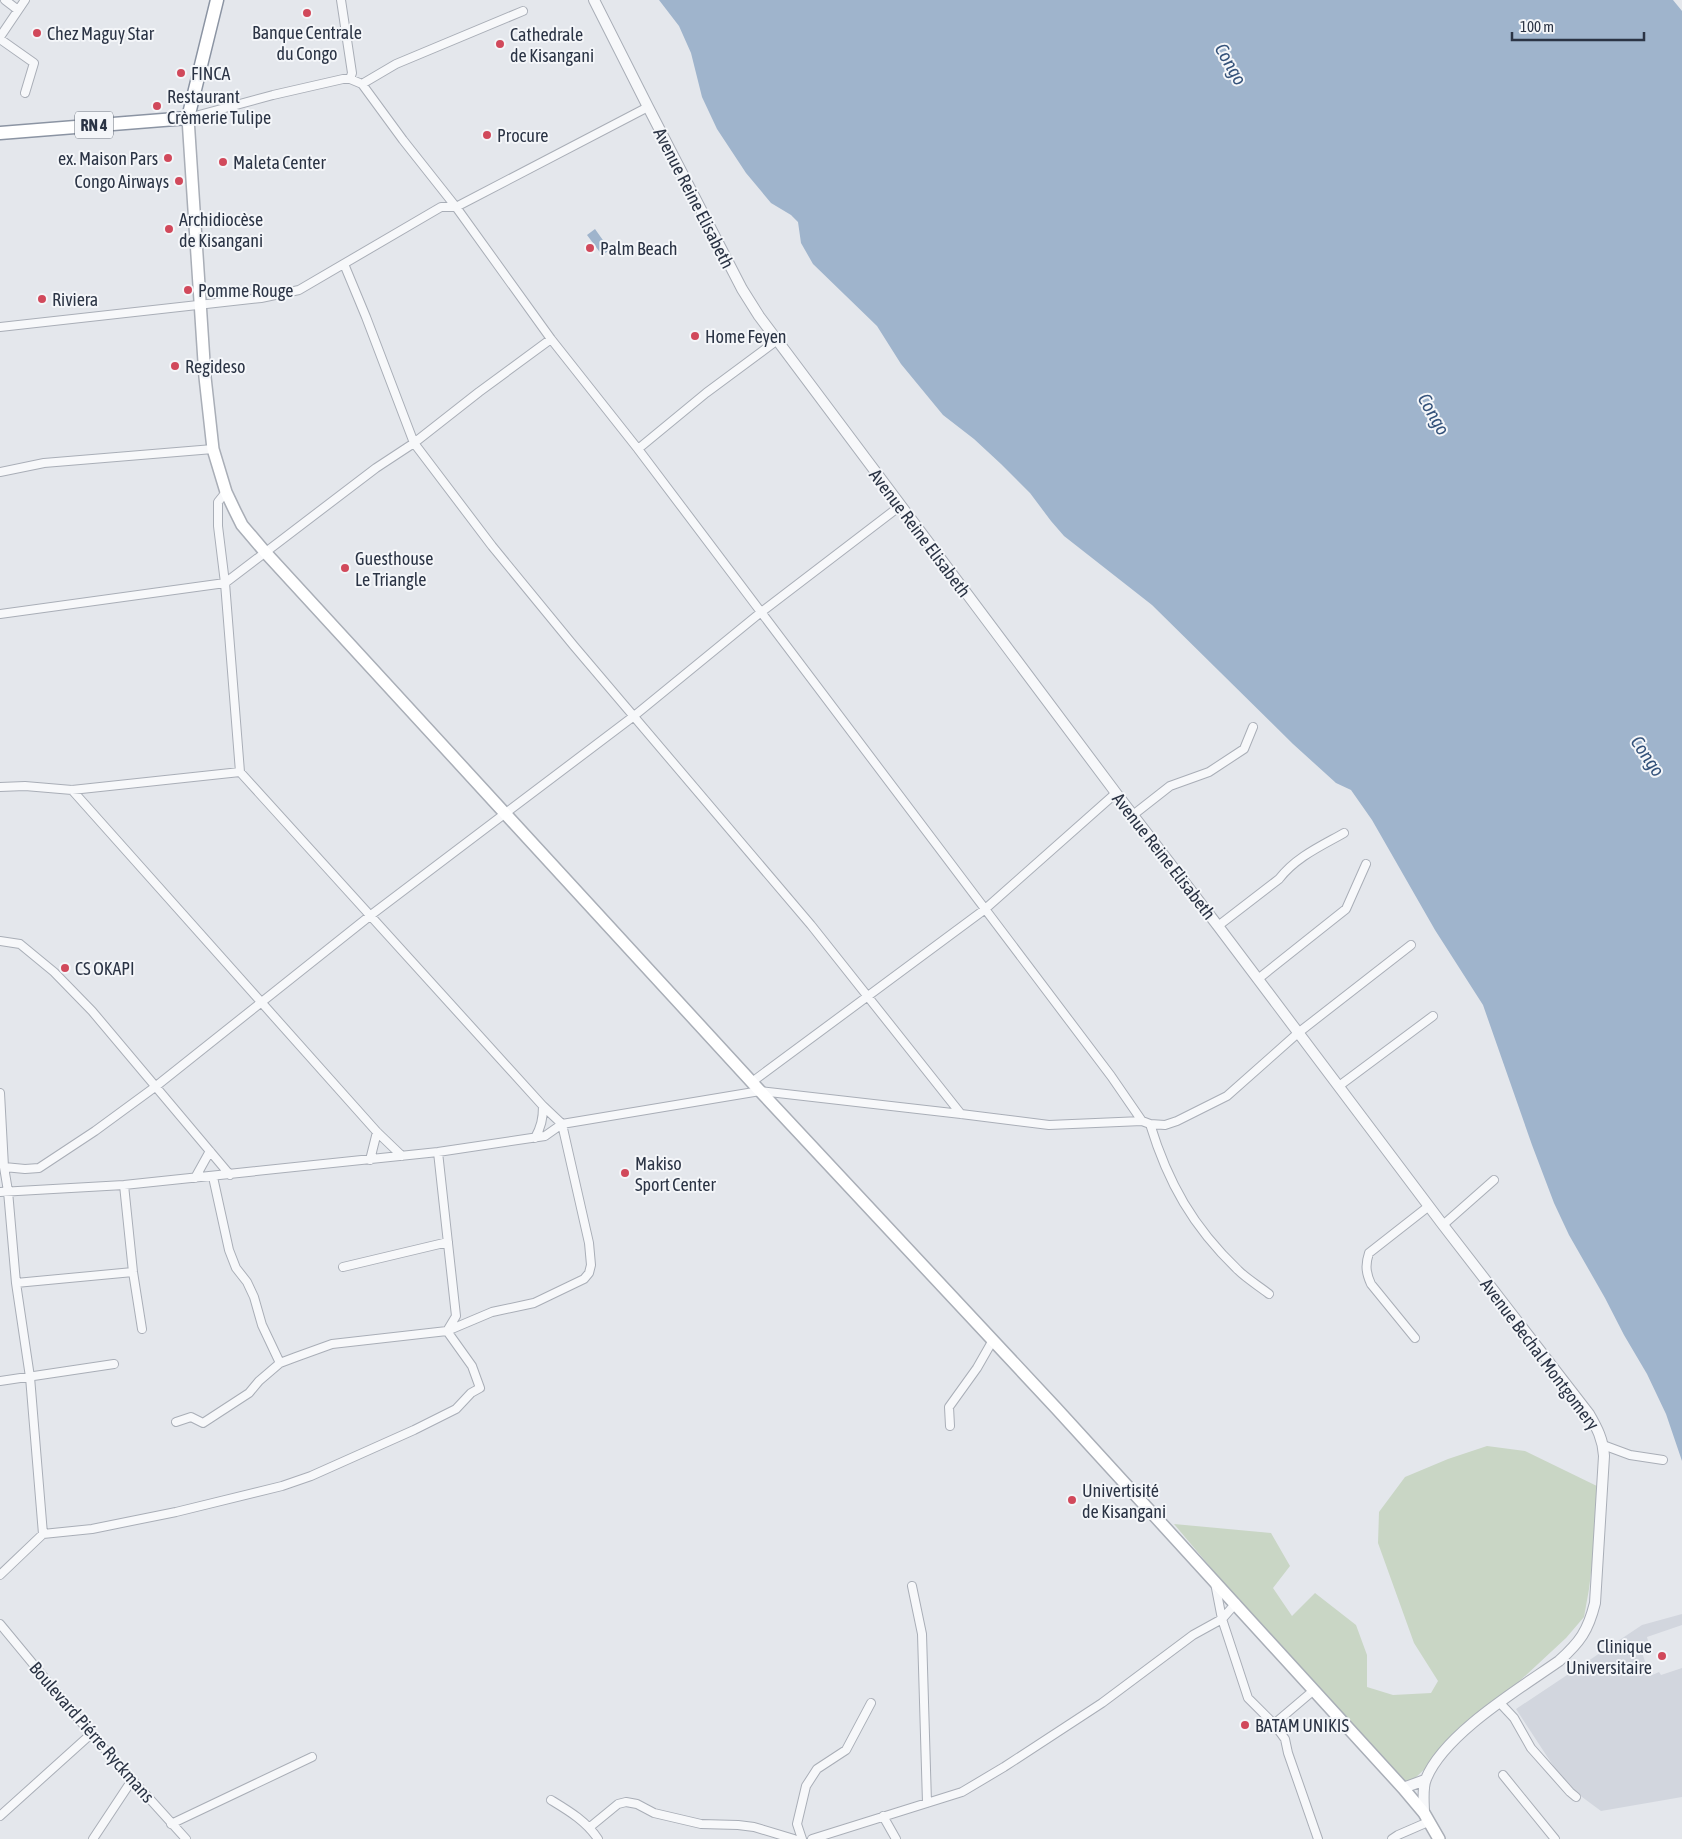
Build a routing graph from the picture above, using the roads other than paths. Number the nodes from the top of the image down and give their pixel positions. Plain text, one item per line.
1 (5, 0) edge
2 (25, 0) edge
3 (217, 0) edge
4 (341, 0) edge
5 (594, 0) edge
6 (18, 10) junction
7 (523, 11) dead end
8 (0, 38) edge
9 (350, 79) junction
10 (362, 84) junction
11 (25, 93) dead end
12 (648, 108) junction
13 (188, 118) junction
14 (0, 133) edge
15 (456, 207) junction
16 (344, 264) junction
17 (201, 303) junction
18 (0, 327) edge
19 (551, 339) junction
20 (776, 341) junction
21 (414, 443) junction
22 (213, 449) junction
23 (638, 449) junction
24 (0, 472) edge
25 (226, 492) junction
26 (900, 506) junction
27 (265, 552) junction
28 (225, 583) junction
29 (760, 613) junction
30 (0, 614) edge
31 (634, 716) junction
32 (1253, 727) dead end
33 (240, 772) junction
34 (0, 787) edge
35 (72, 790) junction
36 (1116, 793) junction
37 (505, 813) junction
38 (1133, 815) junction
39 (1344, 833) dead end
40 (1366, 864) dead end
41 (984, 910) junction
42 (371, 915) junction
43 (1218, 926) junction
44 (0, 941) edge
45 (1411, 945) dead end
46 (1258, 979) junction
47 (868, 996) junction
48 (261, 1002) junction
49 (1433, 1016) dead end
50 (1298, 1033) junction
51 (752, 1082) junction
52 (1339, 1086) junction
53 (155, 1087) junction
54 (760, 1091) junction
55 (0, 1093) edge
56 (543, 1106) junction
57 (962, 1114) junction
58 (1146, 1123) junction
59 (562, 1124) junction
60 (377, 1132) junction
61 (535, 1138) junction
62 (210, 1151) junction
63 (438, 1152) junction
64 (402, 1156) junction
65 (370, 1160) junction
66 (4, 1167) junction
67 (230, 1175) junction
68 (213, 1176) junction
69 (196, 1178) junction
70 (1494, 1180) dead end
71 (124, 1185) junction
72 (4, 1192) edge
73 (1429, 1206) junction
74 (1443, 1225) junction
75 (448, 1242) junction
76 (343, 1267) dead end
77 (133, 1272) junction
78 (16, 1283) junction
79 (1268, 1294) dead end
80 (142, 1329) dead end
81 (447, 1331) junction
82 (1415, 1338) dead end
83 (993, 1340) junction
84 (280, 1363) junction
85 (114, 1364) dead end
86 (30, 1377) junction
87 (0, 1381) edge
88 (176, 1422) dead end
89 (950, 1426) dead end
90 (1603, 1445) junction
91 (1662, 1460) dead end
92 (43, 1534) junction
93 (0, 1575) edge
94 (1213, 1579) junction
95 (912, 1586) dead end
96 (1236, 1603) junction
97 (1222, 1620) junction
98 (0, 1624) edge
99 (1314, 1690) junction
100 (870, 1703) dead end
101 (1500, 1703) junction
102 (1274, 1724) junction
103 (91, 1734) junction
104 (312, 1757) dead end
105 (1503, 1775) dead end
106 (132, 1780) junction
107 (1425, 1780) junction
108 (1403, 1788) junction
109 (1576, 1797) dead end
110 (551, 1800) dead end
111 (927, 1803) junction
112 (0, 1816) edge
113 (883, 1816) junction
114 (1426, 1818) junction
115 (171, 1824) junction
116 (590, 1828) junction
117 (93, 1839) edge
118 (186, 1839) edge
119 (598, 1839) edge
120 (794, 1839) edge
121 (802, 1839) edge
122 (812, 1839) edge
123 (896, 1839) edge
124 (1318, 1839) edge
125 (1392, 1839) edge
126 (1439, 1839) edge
127 (1556, 1839) edge

1 - 6 street
2 - 6 street
3 - 13 highway
4 - 9 street
5 - 12 street, Avenue Reine Elisabeth
6 - 8 street
7 - 10 street
8 - 11 street
9 - 10 street
9 - 13 street
10 - 15 street
12 - 15 street
12 - 20 street, Avenue Reine Elisabeth
13 - 14 highway, RN 4
13 - 17 main road
15 - 16 street
15 - 19 street
16 - 17 street
16 - 21 street
17 - 18 street
17 - 22 main road
19 - 21 street
19 - 23 street
20 - 23 street
20 - 26 street, Avenue Reine Elisabeth
21 - 27 street
21 - 31 street
22 - 24 street
22 - 25 main road
23 - 29 street
25 - 27 main road
25 - 28 street
26 - 29 street
26 - 36 street, Avenue Reine Elisabeth
27 - 28 street
27 - 37 main road
28 - 30 street
28 - 33 street
29 - 31 street
29 - 41 street
31 - 37 street
31 - 47 street
32 - 38 street
33 - 35 street
33 - 42 street
34 - 35 street
35 - 48 street
36 - 38 street, Avenue Reine Elisabeth
36 - 41 street
37 - 42 street
37 - 51 main road
38 - 43 street, Avenue Reine Elisabeth
39 - 43 street
40 - 46 street
41 - 47 street
41 - 58 street
42 - 48 street
42 - 56 street
43 - 46 street, Avenue Reine Elisabeth
44 - 53 street
45 - 50 street
46 - 50 street, Avenue Reine Elisabeth
47 - 51 street
47 - 57 street
48 - 53 street
48 - 60 street
49 - 52 street
50 - 52 street, Avenue Bechal Montgomery
50 - 58 street
51 - 54 main road
52 - 73 street, Avenue Bechal Montgomery
53 - 62 street
53 - 66 street
54 - 57 street
54 - 59 street
54 - 83 main road
55 - 66 street
56 - 59 street
56 - 61 street
57 - 58 street
58 - 79 street
59 - 61 street
59 - 81 street
60 - 64 street
60 - 65 street
61 - 63 street
62 - 67 street
62 - 69 street
63 - 64 street
63 - 75 street
64 - 65 street
65 - 67 street
66 - 72 street
67 - 68 street
68 - 69 street
68 - 84 street
69 - 71 street
70 - 74 street
71 - 72 street
71 - 77 street
72 - 78 street
73 - 74 street, Avenue Bechal Montgomery
73 - 82 street
74 - 90 street, Avenue Bechal Montgomery
75 - 76 street
75 - 81 street
77 - 78 street
77 - 80 street
78 - 86 street
81 - 84 street
81 - 92 street
83 - 89 street
83 - 94 main road
84 - 88 street
85 - 86 street
86 - 87 street
86 - 92 street
90 - 91 street
90 - 101 street, Avenue Bechal Montgomery
92 - 93 street
94 - 96 main road
94 - 97 street
95 - 111 street
96 - 97 street
96 - 99 main road
97 - 102 street
97 - 111 street
98 - 103 street, Boulevard Piérre Ryckmans
99 - 102 street
99 - 108 main road
100 - 121 street
101 - 107 street, Avenue Bechal Montgomery
101 - 109 street
102 - 124 street
103 - 106 street, Boulevard Piérre Ryckmans
103 - 112 street
104 - 115 street
105 - 127 street
106 - 115 street, Boulevard Piérre Ryckmans
106 - 117 street
107 - 108 street
107 - 114 street
108 - 114 main road
110 - 116 street
111 - 113 street
113 - 122 street
113 - 123 street
114 - 125 street
114 - 126 main road
115 - 118 street, Boulevard Piérre Ryckmans
116 - 119 street
116 - 120 street

